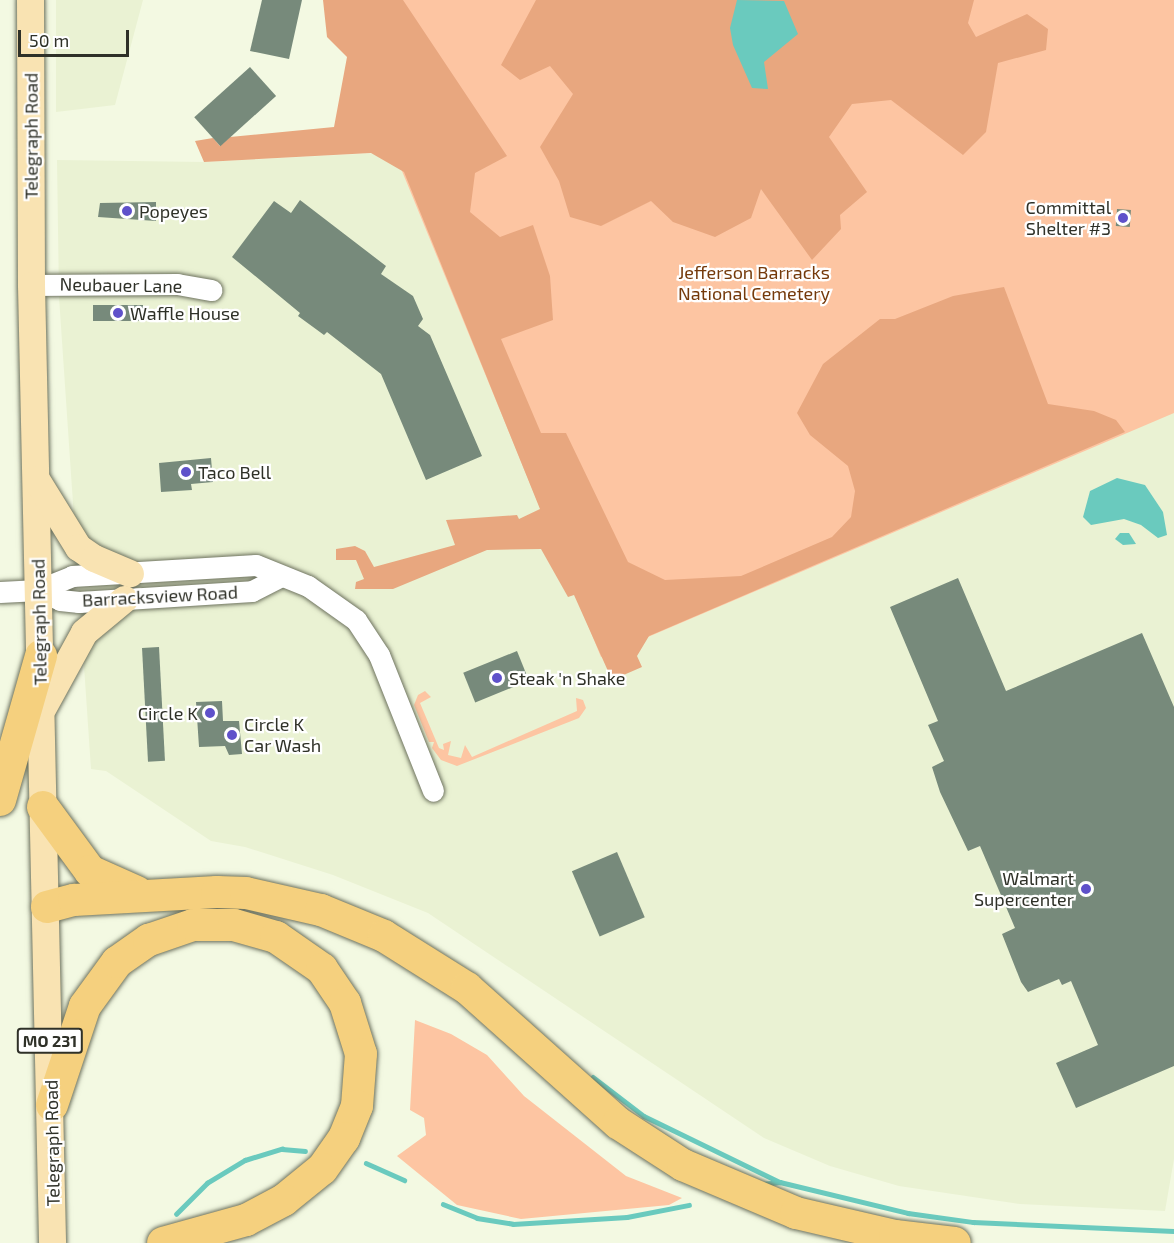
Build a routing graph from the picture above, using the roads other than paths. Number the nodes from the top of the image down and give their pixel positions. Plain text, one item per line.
1 (30, 0) edge
2 (31, 285) junction
3 (211, 290) dead end
4 (36, 478) junction
5 (130, 573) junction
6 (281, 576) junction
7 (39, 590) junction
8 (0, 592) edge
9 (124, 599) junction
10 (40, 656) junction
11 (41, 711) junction
12 (433, 792) dead end
13 (0, 800) edge
14 (43, 807) junction
15 (149, 897) junction
16 (47, 907) junction
17 (52, 1105) junction
18 (52, 1243) edge
19 (163, 1243) edge
20 (955, 1243) edge

1 - 2 main road, Telegraph Road / MO 231
2 - 3 street, Neubauer Lane
2 - 4 main road, Telegraph Road / MO 231
4 - 5 main road
4 - 7 main road, Telegraph Road / MO 231
5 - 6 street, Barracksview Road
5 - 7 street, Barracksview Road
6 - 9 street, Barracksview Road
6 - 12 street, Barracksview Road
7 - 8 street, Barracksview Road
7 - 9 street, Barracksview Road
7 - 10 main road, Telegraph Road / MO 231
9 - 11 main road
10 - 11 main road, Telegraph Road / MO 231
10 - 13 highway
11 - 14 main road, Telegraph Road / MO 231
14 - 15 highway
14 - 16 main road, Telegraph Road / MO 231
15 - 16 highway
15 - 20 highway
16 - 17 main road, Telegraph Road / MO 231
17 - 18 main road, Telegraph Road / MO 231
17 - 19 highway

